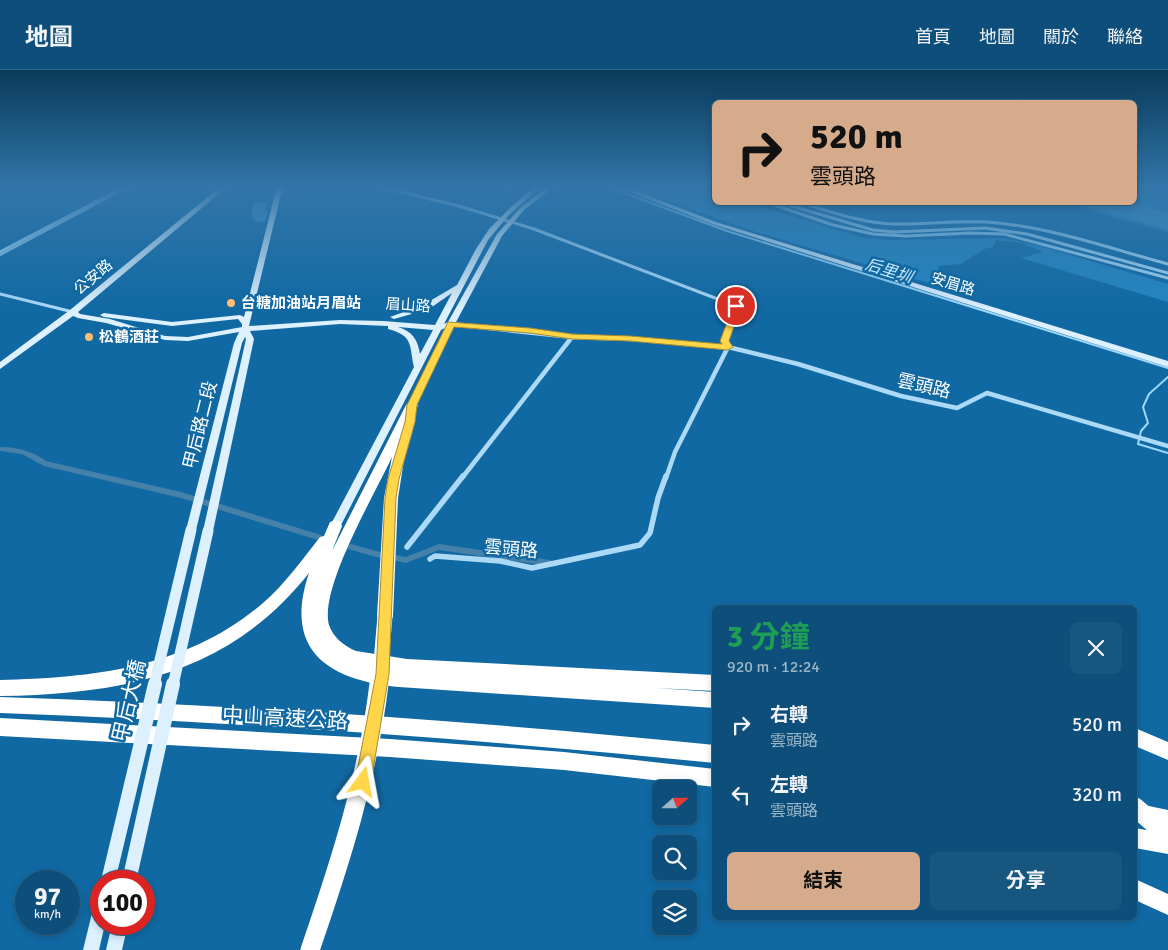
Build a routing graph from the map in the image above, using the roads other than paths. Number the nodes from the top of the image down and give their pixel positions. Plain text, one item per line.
1 (48, 227) edge
2 (175, 227) edge
3 (270, 227) edge
4 (495, 227) edge
5 (505, 227) edge
6 (524, 227) edge
7 (727, 227) edge
8 (850, 227) edge
9 (863, 227) edge
10 (1021, 227) edge
11 (0, 252) edge
12 (1168, 264) edge
13 (1168, 272) edge
14 (1168, 278) edge
15 (460, 285) junction
16 (0, 294) edge
17 (73, 312) junction
18 (394, 318) junction
19 (172, 324) junction
20 (451, 324) junction
21 (440, 325) junction
22 (245, 326) junction
23 (156, 336) junction
24 (572, 337) junction
25 (728, 347) junction
26 (1168, 364) edge
27 (0, 366) edge
28 (417, 368) junction
29 (412, 405) junction
30 (1168, 446) edge
31 (335, 526) junction
32 (191, 530) joint
33 (407, 547) dead end
34 (430, 559) dead end
35 (712, 683) edge
36 (0, 688) edge
37 (712, 700) edge
38 (0, 705) edge
39 (0, 727) edge
40 (1137, 738) edge
41 (1168, 751) edge
42 (712, 754) edge
43 (712, 778) edge
44 (1137, 809) edge
45 (1137, 814) edge
46 (1168, 820) edge
47 (1168, 836) edge
48 (1137, 838) edge
49 (1168, 844) edge
50 (111, 870) edge
51 (131, 870) edge
52 (1137, 890) edge
53 (1168, 905) edge
54 (95, 935) edge
55 (117, 935) edge
56 (91, 950) edge
57 (114, 950) edge
58 (310, 950) edge

1 - 11 street
2 - 17 street, 公安路
3 - 22 street, 甲后路二段
4 - 15 street
5 - 20 street
6 - 25 street, 雲頭路
7 - 26 street, 安眉路
8 - 14 street
9 - 13 street
10 - 12 street
15 - 18 street
15 - 21 street
16 - 17 street, 眉山路
17 - 19 street, 眉山路
17 - 23 street, 眉山路
17 - 27 street, 公安路
18 - 21 street, 眉山路
18 - 22 street, 眉山路
19 - 22 street, 眉山路
19 - 23 street
20 - 21 street, 眉山路
20 - 24 street, 雲頭路
20 - 29 street
21 - 22 street, 眉山路
21 - 28 street
22 - 23 street, 眉山路
22 - 28 street
22 - 32 street, 甲后路二段
22 - 51 street, 甲后路二段, bridge
24 - 25 street, 雲頭路
24 - 33 street
25 - 30 street, 雲頭路
25 - 34 street, 雲頭路
28 - 31 street
29 - 35 highway
29 - 58 highway, bridge
31 - 36 highway
31 - 37 highway
32 - 50 street, 甲后大橋, bridge
38 - 42 highway, 中山高速公路
39 - 43 highway, 中山高速公路
40 - 41 highway
44 - 47 highway, bridge
45 - 46 highway
48 - 49 highway
52 - 53 highway
54 - 56 street
55 - 57 street

